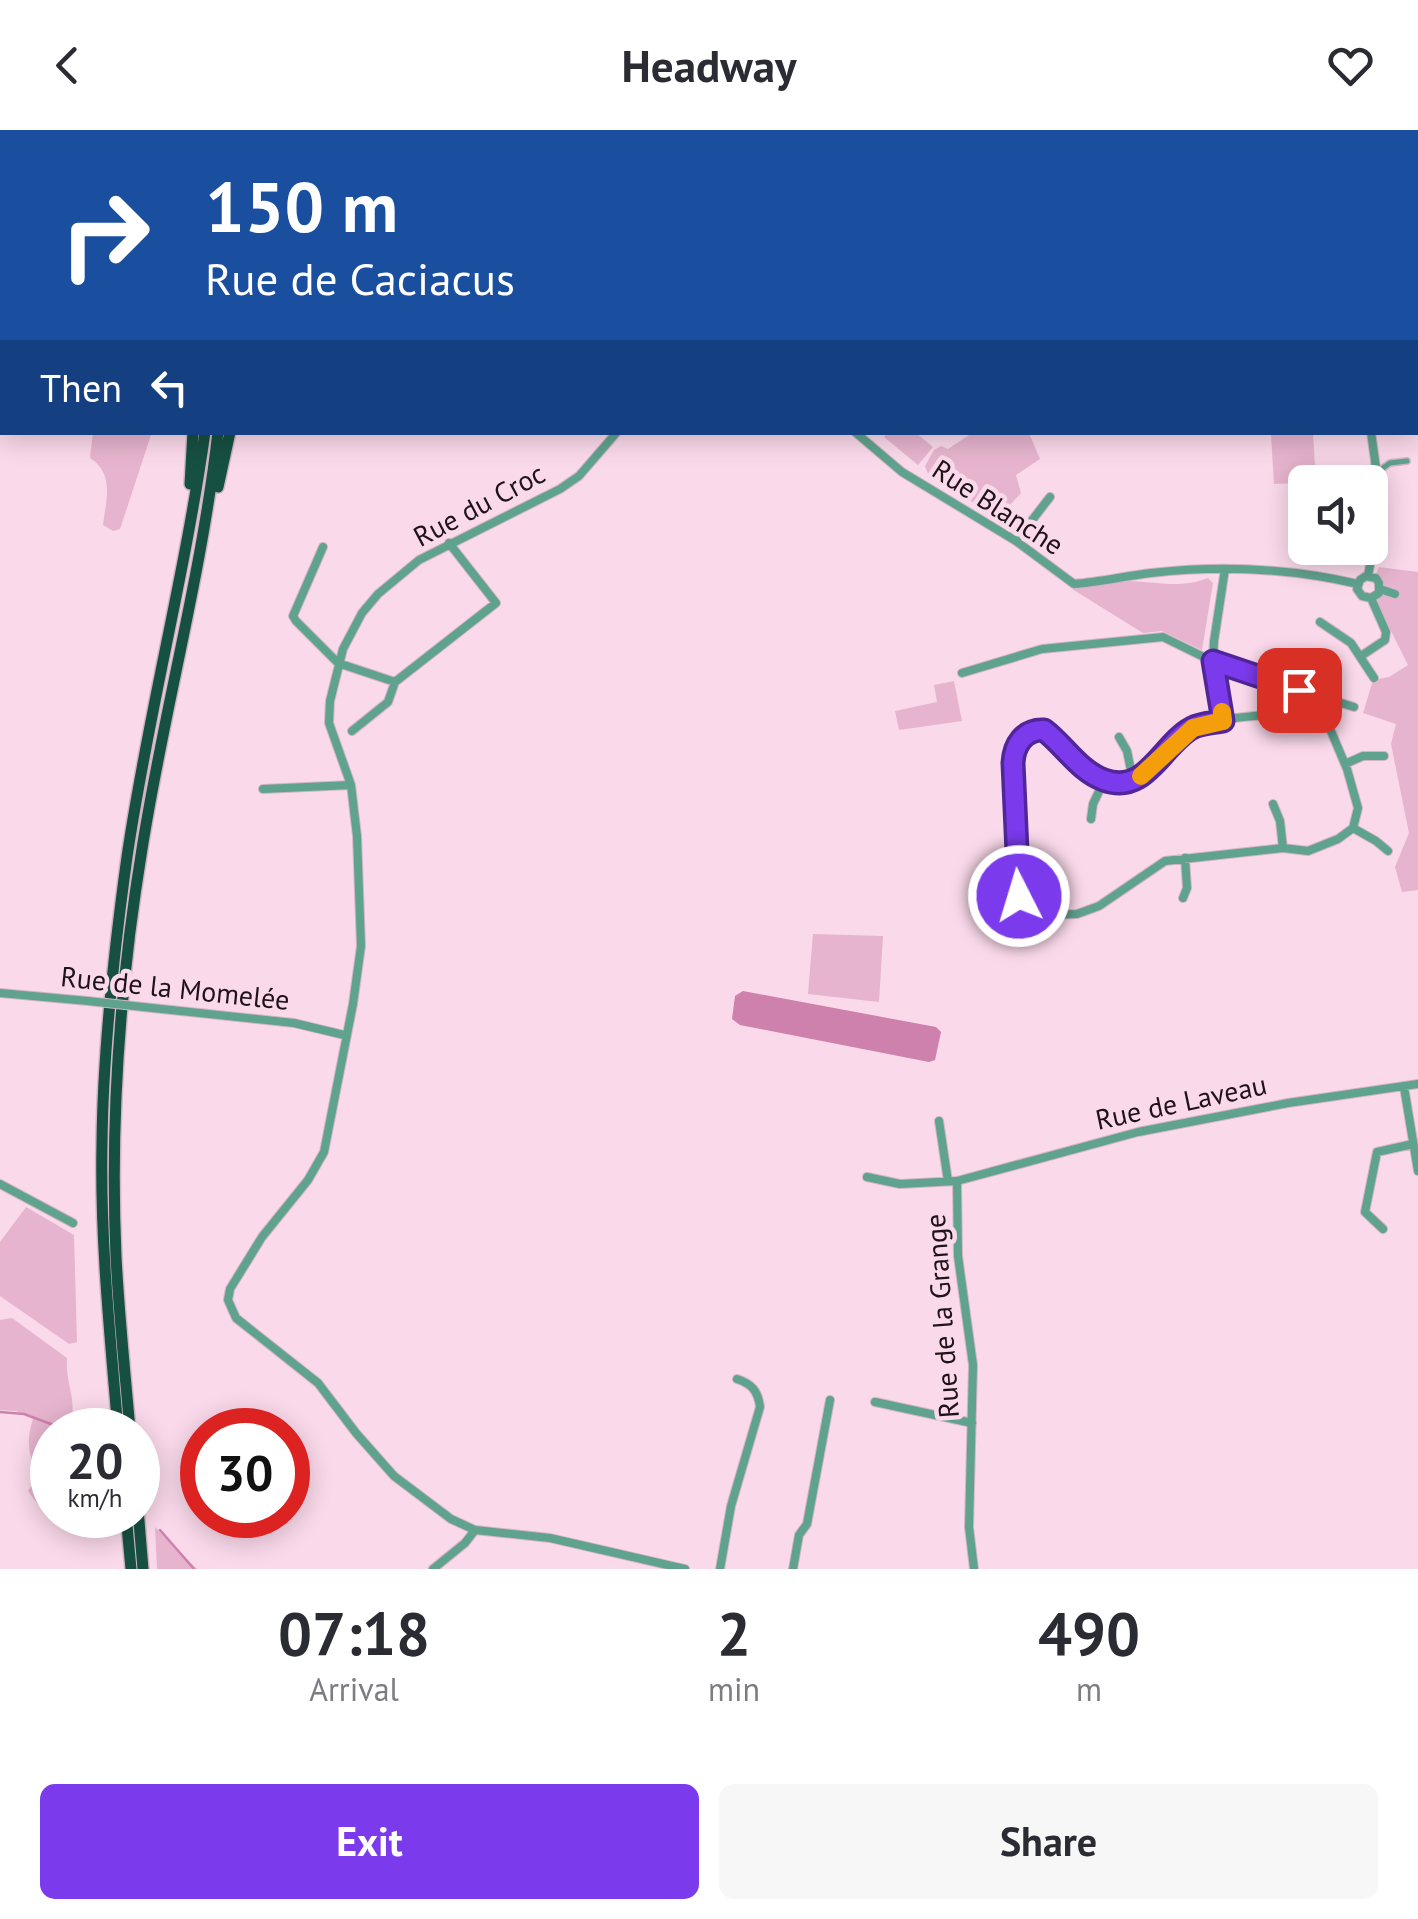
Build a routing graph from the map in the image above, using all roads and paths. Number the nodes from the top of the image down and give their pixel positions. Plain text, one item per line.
1 (193, 435) edge
2 (204, 435) edge
3 (218, 435) edge
4 (229, 435) edge
5 (614, 435) edge
6 (859, 435) edge
7 (1371, 435) edge
8 (1407, 461) dead end
9 (1387, 465) edge
10 (1050, 497) dead end
11 (1016, 542) junction
12 (449, 543) junction
13 (201, 546) junction
14 (323, 547) dead end
15 (1225, 569) junction
16 (1368, 576) junction
17 (1358, 584) junction
18 (1380, 589) junction
19 (1395, 594) dead end
20 (176, 602) junction
21 (1373, 602) junction
22 (1320, 622) dead end
23 (1361, 656) junction
24 (1213, 661) junction
25 (338, 663) junction
26 (962, 673) dead end
27 (1374, 678) dead end
28 (395, 682) junction
29 (1354, 706) dead end
30 (1223, 721) junction
31 (352, 731) dead end
32 (1119, 737) dead end
33 (1384, 756) dead end
34 (1345, 764) junction
35 (1104, 780) junction
36 (1133, 780) junction
37 (351, 785) junction
38 (262, 788) dead end
39 (1273, 804) dead end
40 (1091, 819) dead end
41 (1353, 828) junction
42 (1282, 848) junction
43 (1388, 851) dead end
44 (1185, 858) junction
45 (1183, 898) dead end
46 (1031, 911) junction
47 (1012, 926) dead end
48 (0, 993) edge
49 (344, 1036) junction
50 (1418, 1084) edge
51 (1404, 1087) junction
52 (939, 1121) dead end
53 (1413, 1144) junction
54 (1418, 1171) edge
55 (868, 1176) dead end
56 (952, 1181) junction
57 (0, 1184) edge
58 (72, 1223) dead end
59 (1382, 1229) dead end
60 (737, 1379) dead end
61 (830, 1400) dead end
62 (875, 1402) dead end
63 (116, 1408) edge
64 (128, 1408) edge
65 (972, 1424) junction
66 (475, 1530) junction
67 (128, 1538) edge
68 (140, 1538) edge
69 (131, 1569) edge
70 (143, 1569) edge
71 (433, 1569) edge
72 (684, 1569) edge
73 (720, 1569) edge
74 (794, 1569) edge
75 (974, 1569) edge

1 - 20 highway
2 - 20 highway
3 - 13 highway
4 - 13 highway
5 - 12 street, Rue du Croc
6 - 11 street, Rue Blanche
7 - 16 street
8 - 9 street
10 - 11 street
11 - 15 street, Rue Blanche
12 - 25 street, Rue du Croc
12 - 28 street
13 - 64 highway
14 - 25 street
15 - 17 street
15 - 24 street
16 - 17 street
16 - 18 street
17 - 21 street
18 - 19 street
18 - 21 street
20 - 63 highway
21 - 23 street
22 - 23 street
23 - 27 street
24 - 26 street
24 - 29 street
24 - 30 street
25 - 28 street
25 - 37 street, Rue du Croc
28 - 31 street
30 - 34 street
30 - 36 street
32 - 36 street
33 - 34 street
34 - 41 street
35 - 36 street
35 - 40 street
35 - 46 street
37 - 38 street
37 - 49 street, Rue du Croc
39 - 42 street
41 - 42 street
41 - 43 street
42 - 44 street
44 - 45 street
44 - 46 street
46 - 47 street
48 - 49 street, Rue de la Momelée, bridge
49 - 66 street, Rue du Croc
50 - 51 street, Rue de Laveau
51 - 53 street
51 - 56 street, Rue de Laveau
52 - 56 street, Rue de la Grange
53 - 54 street
53 - 59 street
55 - 56 street, Rue de Laveau
56 - 65 street, Rue de la Grange
57 - 58 street
60 - 73 street
61 - 74 street
62 - 65 street
65 - 75 street, Rue de la Grange
66 - 71 street
66 - 72 street
67 - 69 highway
68 - 70 highway

